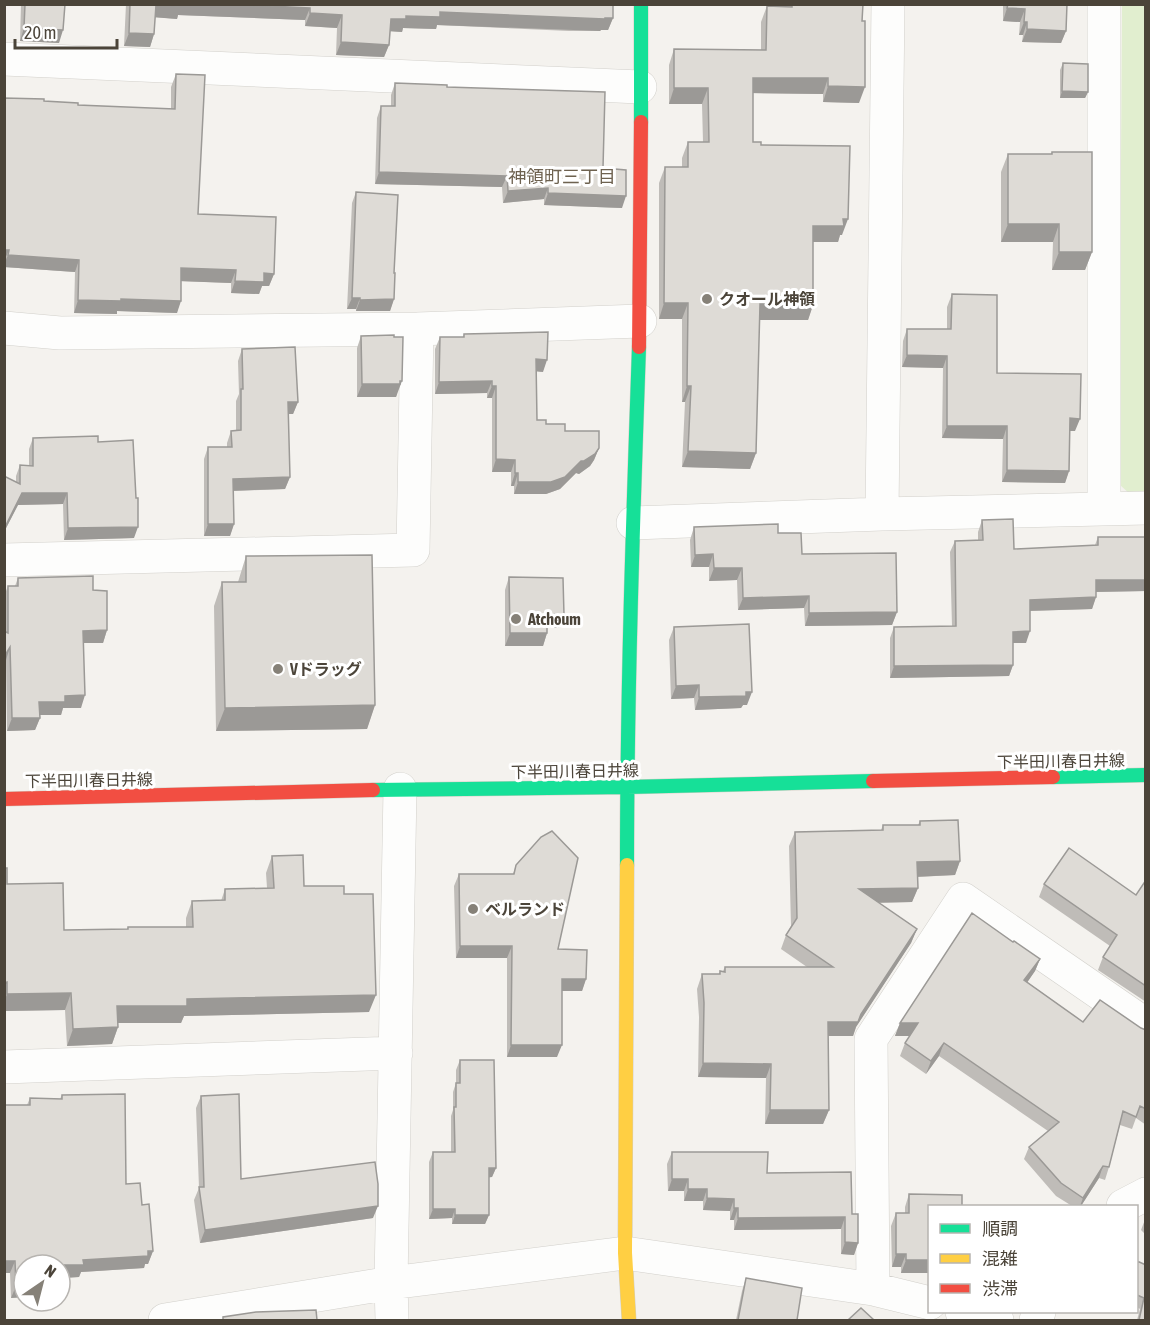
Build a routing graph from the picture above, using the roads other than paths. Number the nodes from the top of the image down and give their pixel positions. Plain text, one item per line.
1 (641, 4) edge
2 (888, 4) edge
3 (1104, 4) edge
4 (4, 59) edge
5 (640, 87) junction
6 (640, 321) junction
7 (4, 328) edge
8 (417, 329) junction
9 (1146, 508) edge
10 (1104, 509) junction
11 (882, 514) junction
12 (633, 523) junction
13 (4, 560) edge
14 (1146, 775) edge
15 (627, 787) junction
16 (400, 789) junction
17 (4, 799) edge
18 (1146, 1025) edge
19 (396, 1053) junction
20 (4, 1067) edge
21 (1146, 1194) edge
22 (1125, 1205) edge
23 (625, 1253) junction
24 (392, 1283) junction
25 (873, 1288) junction
26 (928, 1302) edge
27 (970, 1313) edge
28 (165, 1320) edge
29 (170, 1320) edge
30 (393, 1320) edge
31 (628, 1320) edge
32 (997, 1320) edge

1 - 5 street
2 - 11 street
3 - 10 street
4 - 5 street
5 - 6 street
6 - 8 street
6 - 12 street
7 - 8 street
8 - 13 street
9 - 10 street
10 - 11 street
11 - 12 street
12 - 15 street
14 - 15 street, 下半田川春日井線
15 - 16 street, 下半田川春日井線
15 - 23 street
16 - 17 street, 下半田川春日井線
16 - 19 street
18 - 25 street
19 - 20 street
19 - 24 street
21 - 22 street
23 - 24 street
23 - 25 street
23 - 31 street
24 - 29 street
24 - 30 street
25 - 26 street
27 - 32 street
28 - 29 street

